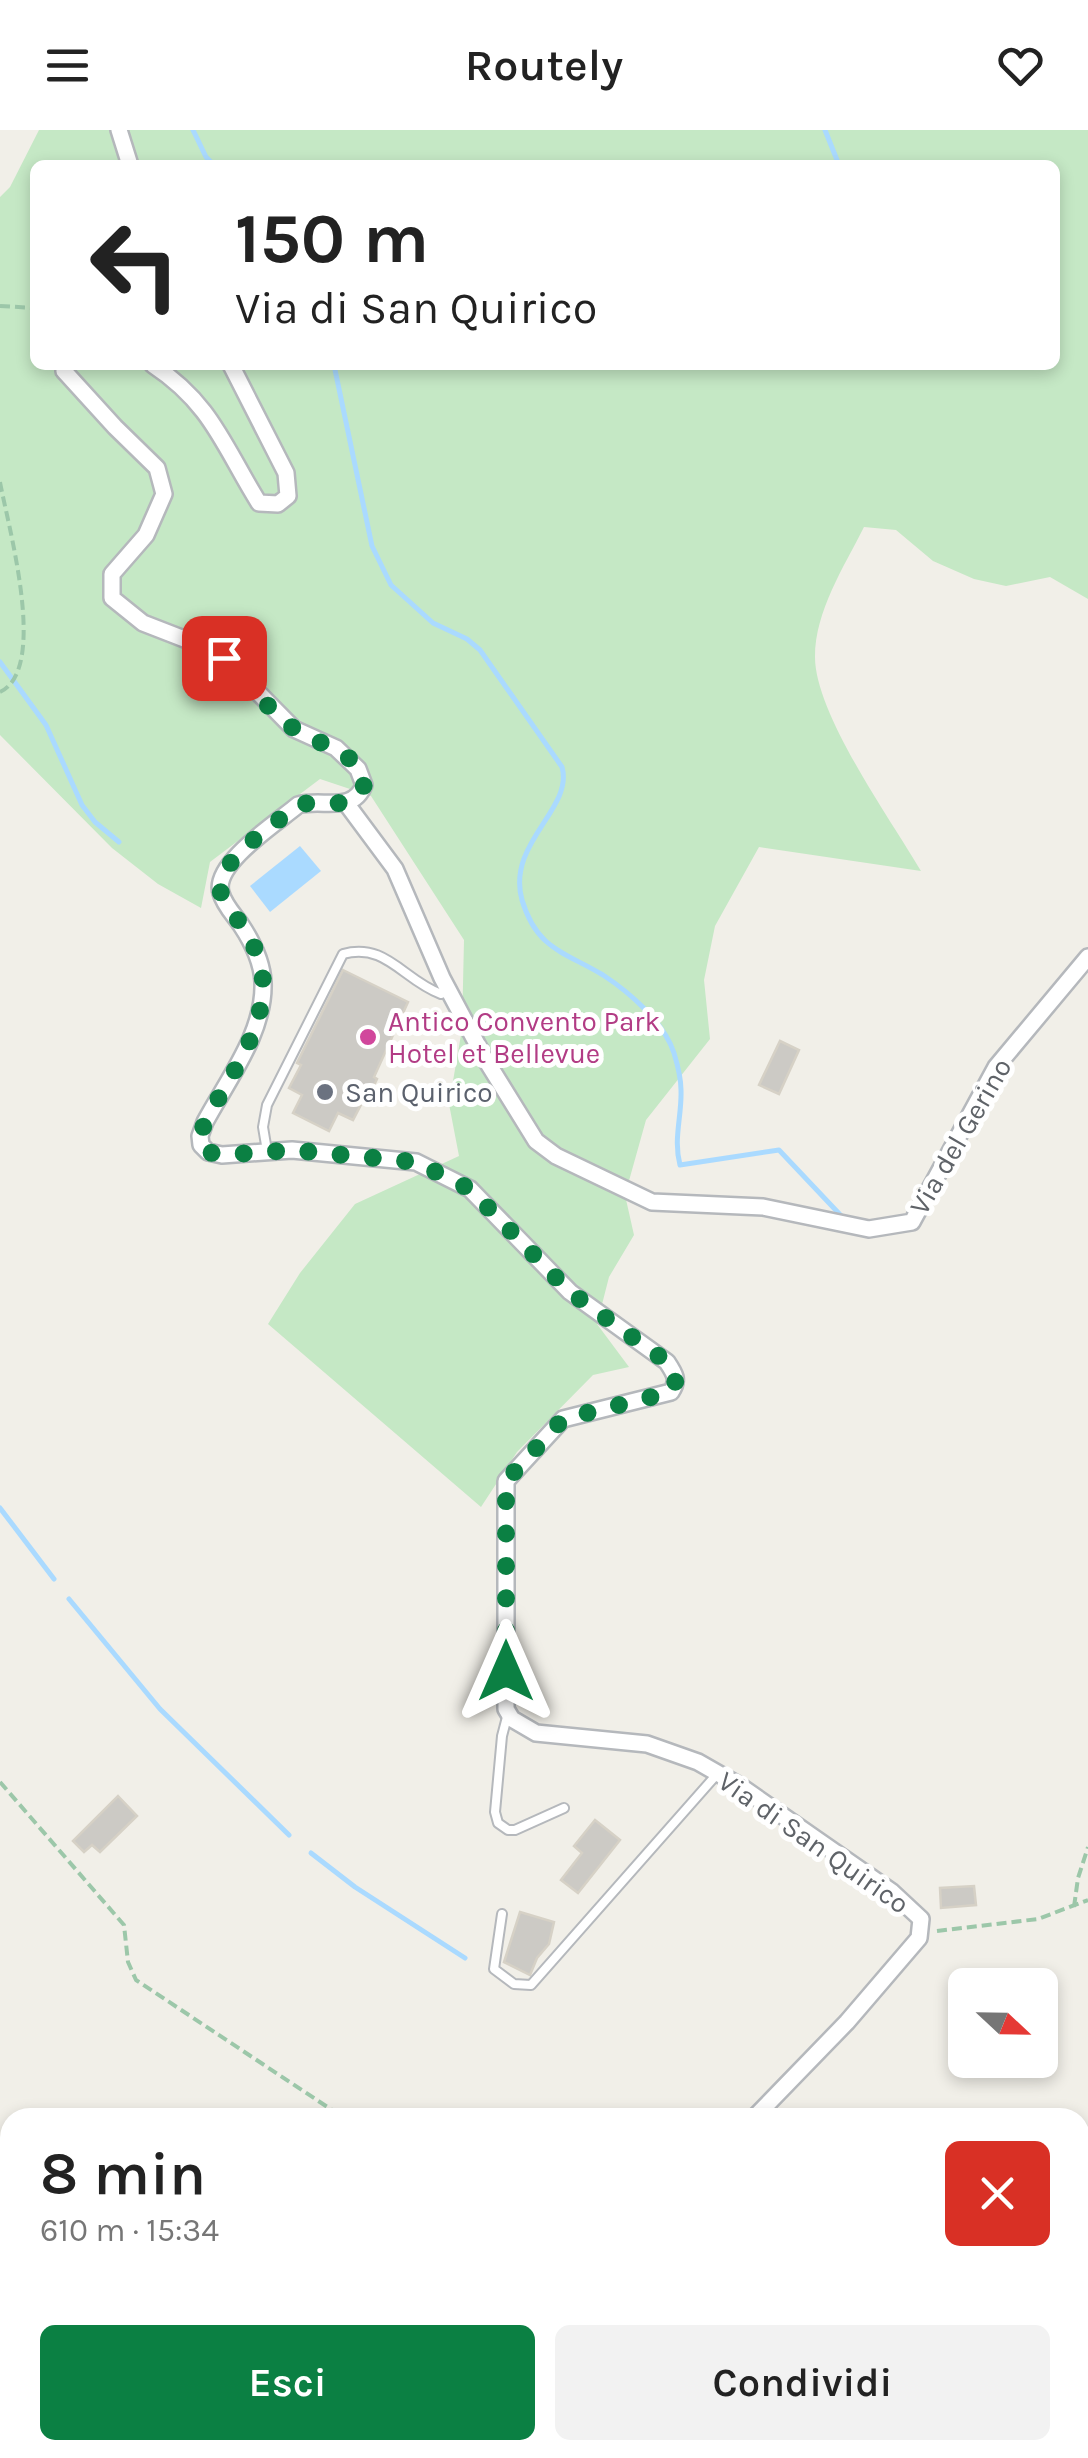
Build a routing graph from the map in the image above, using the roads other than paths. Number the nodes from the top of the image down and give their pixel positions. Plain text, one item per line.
1 (119, 130) edge
2 (128, 160) edge
3 (64, 370) edge
4 (161, 370) edge
5 (234, 370) edge
6 (346, 804) junction
7 (1088, 957) edge
8 (448, 991) junction
9 (267, 1152) junction
10 (508, 1712) junction
11 (718, 1773) junction
12 (564, 1808) dead end
13 (502, 1914) dead end
14 (764, 2108) edge

1 - 2 street
3 - 6 street
4 - 5 street
6 - 8 street, Via del Gerino
6 - 9 street
7 - 8 street, Via del Gerino
8 - 9 lane
9 - 10 street
10 - 11 street, Via di San Quirico
10 - 12 lane
11 - 13 lane
11 - 14 street, Via di San Quirico

